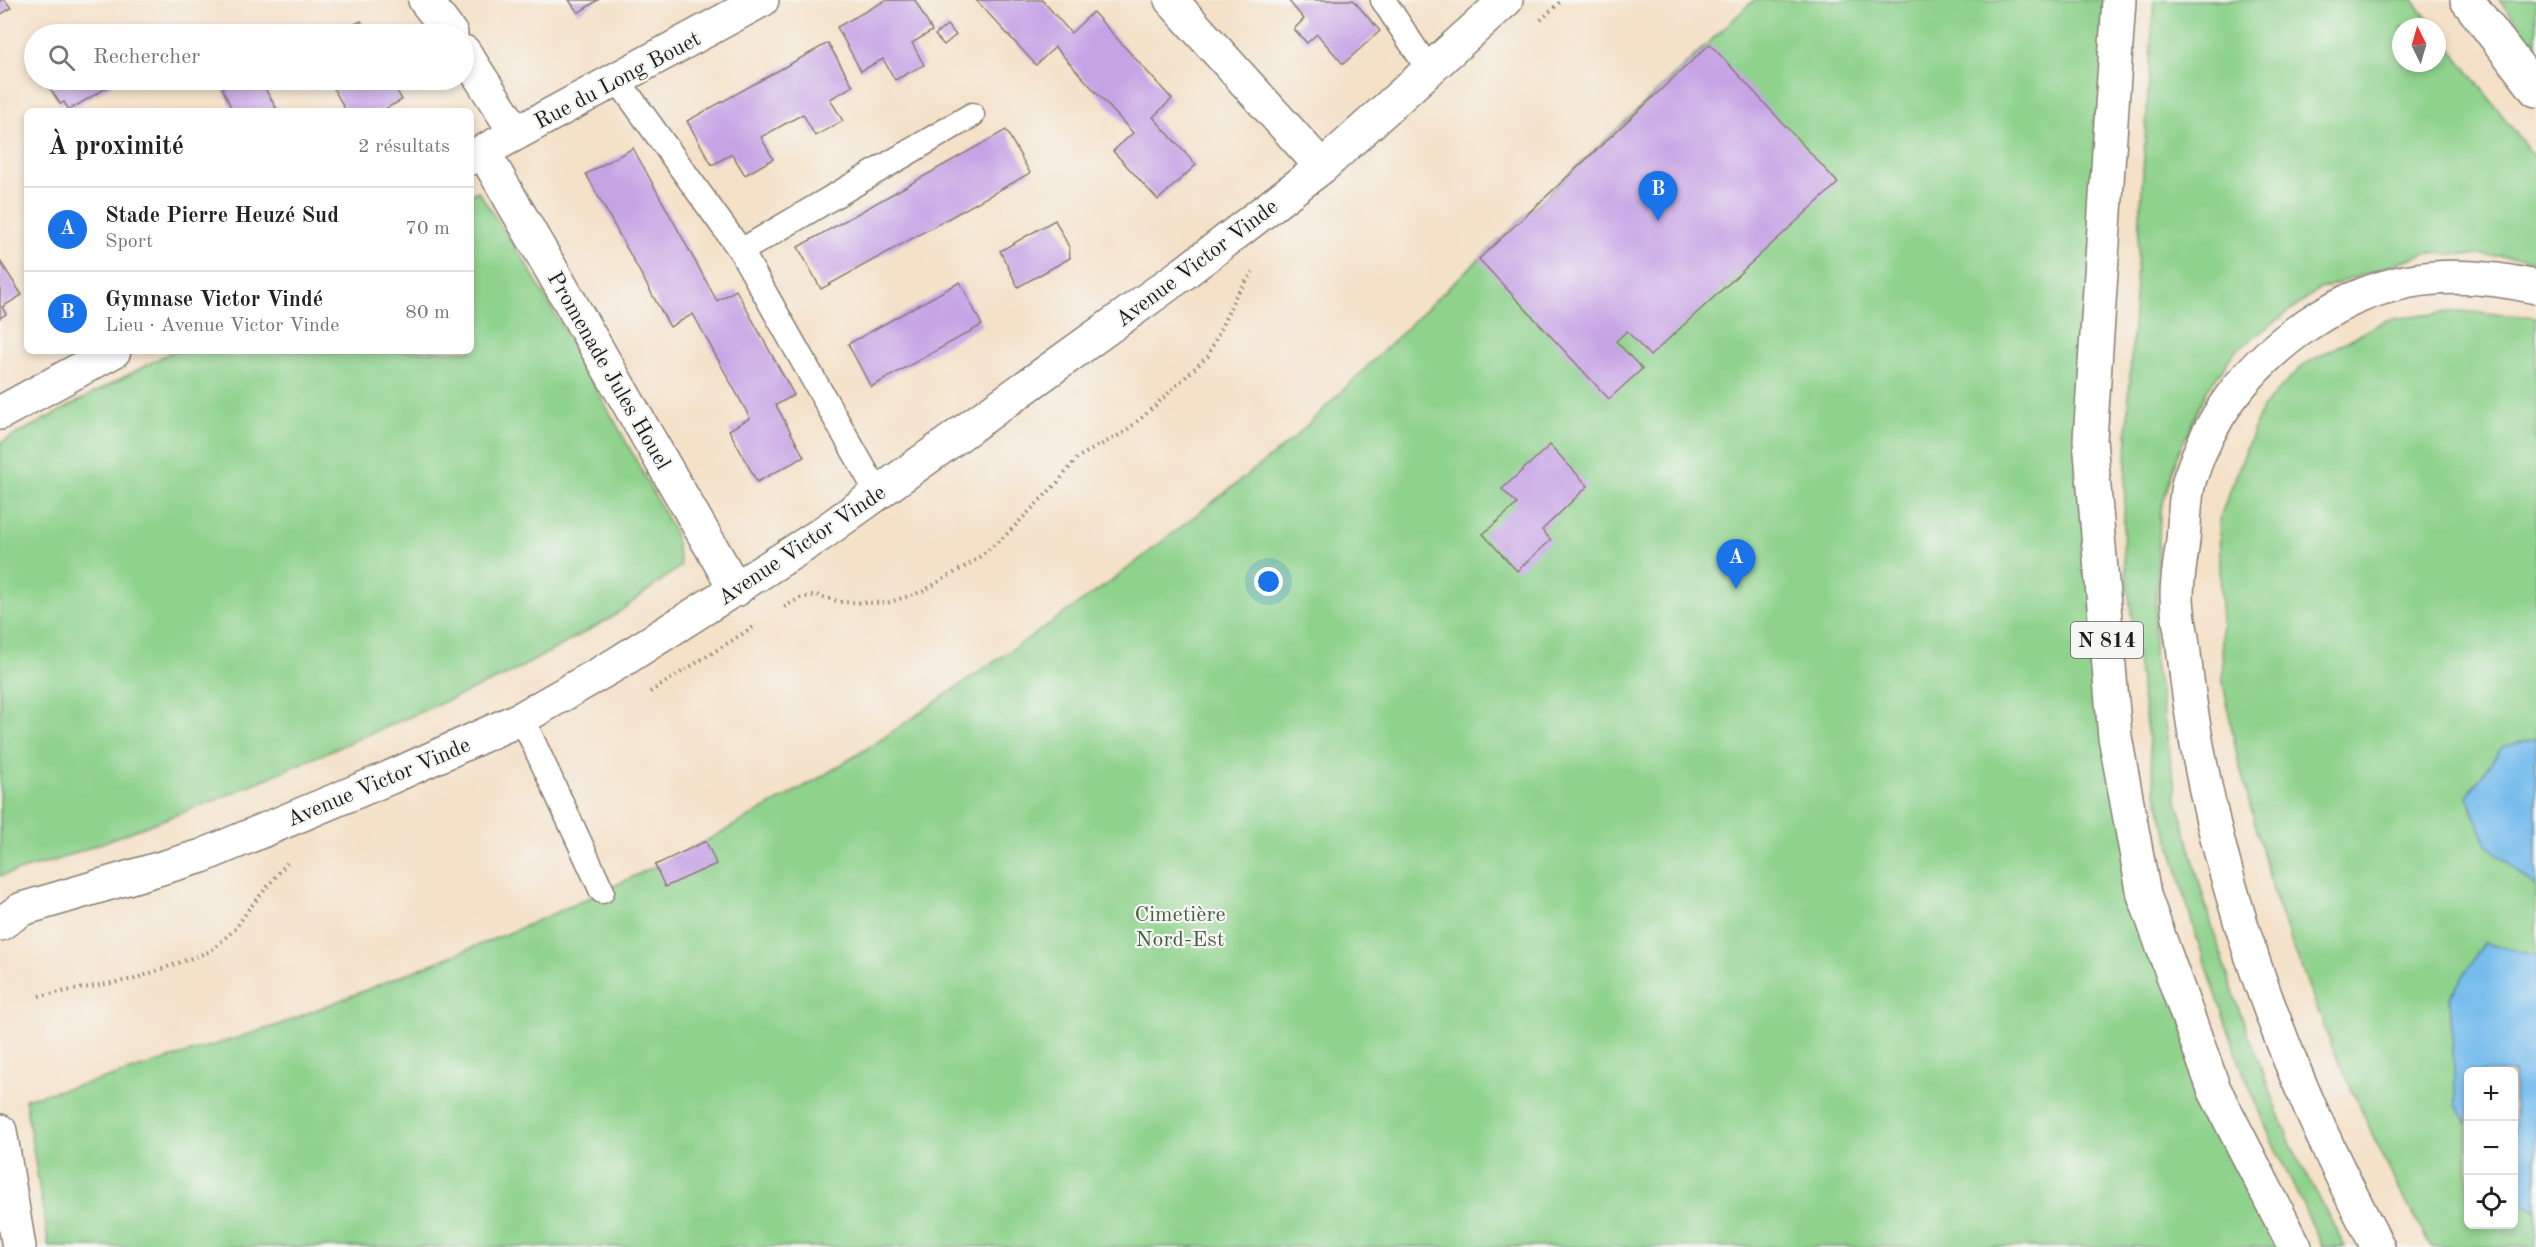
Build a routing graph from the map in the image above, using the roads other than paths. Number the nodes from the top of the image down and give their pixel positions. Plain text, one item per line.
1 (425, 0) edge
2 (762, 0) edge
3 (1171, 0) edge
4 (1383, 0) edge
5 (1506, 0) edge
6 (2119, 0) edge
7 (2467, 0) edge
8 (443, 24) edge
9 (474, 68) edge
10 (1429, 70) junction
11 (617, 79) junction
12 (2536, 90) edge
13 (972, 115) dead end
14 (516, 133) junction
15 (477, 154) edge
16 (1323, 167) junction
17 (741, 251) junction
18 (2536, 287) edge
19 (108, 354) edge
20 (0, 413) edge
21 (877, 492) junction
22 (736, 590) junction
23 (522, 718) junction
24 (602, 891) dead end
25 (0, 924) edge
26 (0, 1131) edge
27 (19, 1247) edge
28 (2295, 1247) edge
29 (2378, 1247) edge

1 - 8 main road
2 - 11 main road, Rue du Long Bouet
3 - 16 main road
4 - 10 lane
5 - 10 main road, Avenue Victor Vinde
6 - 28 main road, N 814
7 - 12 main road
9 - 14 main road
10 - 16 main road, Avenue Victor Vinde
11 - 14 main road, Rue du Long Bouet
11 - 17 lane
13 - 17 lane
14 - 15 main road, Rue du Long Bouet
15 - 22 main road, Promenade Jules Houel
16 - 21 main road, Avenue Victor Vinde
17 - 21 lane
18 - 29 main road
19 - 20 main road
21 - 22 main road, Avenue Victor Vinde
22 - 23 main road, Avenue Victor Vinde
23 - 24 lane
23 - 25 main road, Avenue Victor Vinde
26 - 27 main road

